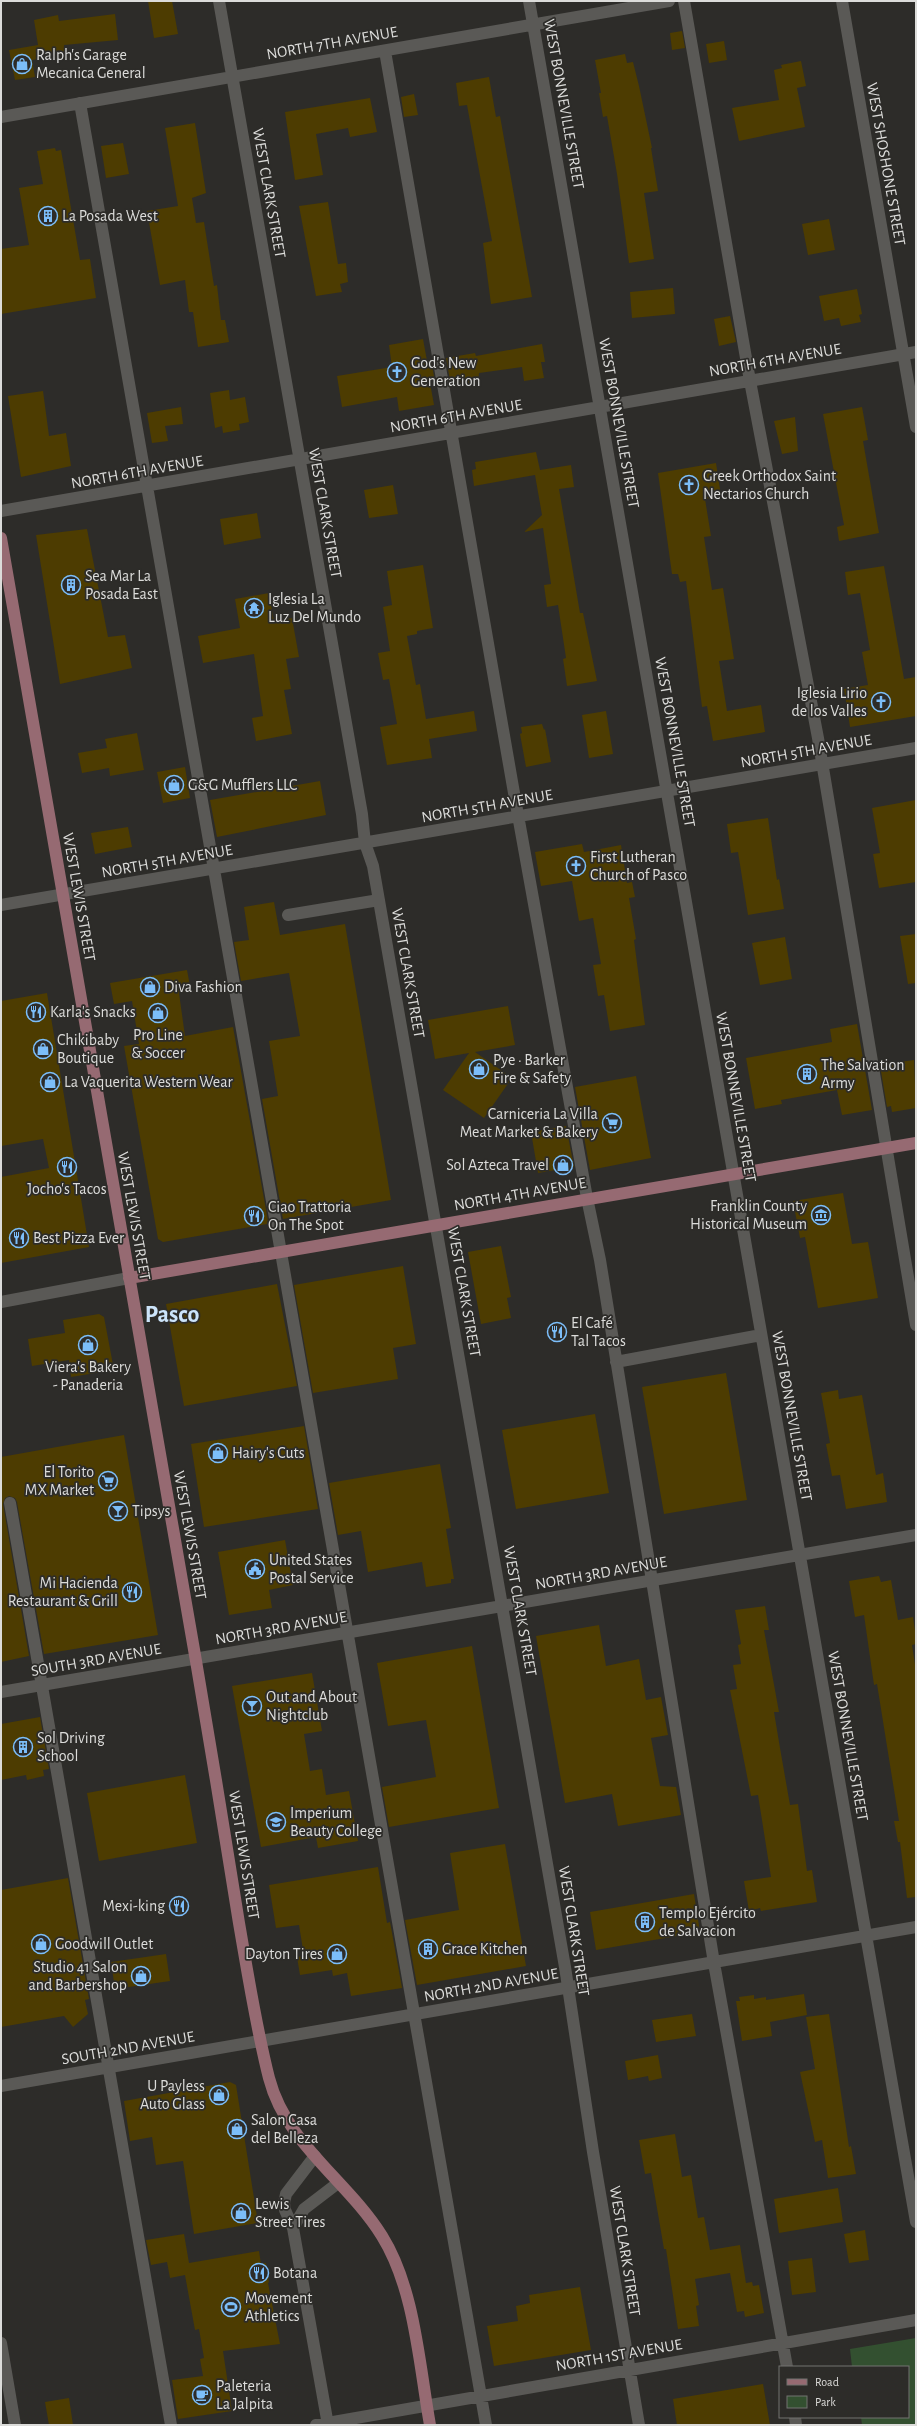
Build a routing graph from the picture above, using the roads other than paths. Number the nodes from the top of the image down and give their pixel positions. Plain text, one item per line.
1 (219, 1) edge
2 (529, 1) edge
3 (669, 1) edge
4 (684, 1) edge
5 (842, 1) edge
6 (533, 25) junction
7 (385, 50) junction
8 (232, 77) junction
9 (80, 103) junction
10 (1, 116) edge
11 (916, 352) edge
12 (903, 354) junction
13 (750, 381) junction
14 (600, 407) junction
15 (916, 427) edge
16 (451, 433) junction
17 (300, 460) junction
18 (148, 486) junction
19 (1, 511) edge
20 (1, 538) edge
21 (916, 748) edge
22 (821, 764) junction
23 (667, 791) junction
24 (518, 817) junction
25 (365, 843) junction
26 (213, 869) junction
27 (62, 895) junction
28 (379, 900) junction
29 (1, 906) edge
30 (288, 915) dead end
31 (916, 1143) edge
32 (887, 1149) junction
33 (734, 1175) junction
34 (587, 1198) junction
35 (436, 1225) junction
36 (281, 1252) junction
37 (129, 1278) junction
38 (1, 1302) edge
39 (916, 1325) edge
40 (761, 1335) junction
41 (616, 1362) junction
42 (10, 1503) dead end
43 (916, 1534) edge
44 (800, 1554) junction
45 (651, 1580) junction
46 (503, 1606) junction
47 (346, 1633) junction
48 (196, 1659) junction
49 (41, 1686) junction
50 (1, 1692) edge
51 (916, 1927) edge
52 (866, 1936) junction
53 (714, 1963) junction
54 (568, 1988) junction
55 (414, 2015) junction
56 (261, 2041) junction
57 (109, 2067) junction
58 (1, 2086) edge
59 (315, 2156) junction
60 (338, 2183) junction
61 (916, 2222) edge
62 (294, 2228) junction
63 (916, 2320) edge
64 (1, 2343) edge
65 (783, 2343) junction
66 (787, 2366) edge
67 (629, 2370) junction
68 (481, 2396) junction
69 (324, 2424) edge
70 (16, 2425) edge
71 (171, 2425) edge
72 (430, 2425) edge
73 (486, 2425) edge
74 (639, 2425) edge

1 - 8 street, WEST CLARK STREET
2 - 6 street, WEST BONNEVILLE STREET
3 - 6 street, NORTH 7TH AVENUE
4 - 13 street
5 - 12 street, WEST SHOSHONE STREET
6 - 7 street, NORTH 7TH AVENUE
6 - 14 street, WEST BONNEVILLE STREET
7 - 8 street, NORTH 7TH AVENUE
7 - 16 street
8 - 9 street, NORTH 7TH AVENUE
8 - 17 street, WEST CLARK STREET
9 - 10 street, NORTH 7TH AVENUE
9 - 18 street
11 - 12 street, NORTH 6TH AVENUE
12 - 13 street, NORTH 6TH AVENUE
12 - 15 street, WEST SHOSHONE STREET
13 - 14 street, NORTH 6TH AVENUE
13 - 22 street
14 - 16 street, NORTH 6TH AVENUE
14 - 23 street, WEST BONNEVILLE STREET
16 - 17 street, NORTH 6TH AVENUE
16 - 24 street
17 - 18 street, NORTH 6TH AVENUE
17 - 25 street, WEST CLARK STREET
18 - 19 street, NORTH 6TH AVENUE
18 - 26 street
20 - 27 main road, WEST LEWIS STREET
21 - 22 street, NORTH 5TH AVENUE
22 - 23 street, NORTH 5TH AVENUE
22 - 32 street
23 - 24 street, NORTH 5TH AVENUE
23 - 33 street, WEST BONNEVILLE STREET
24 - 25 street, NORTH 5TH AVENUE
24 - 34 street
25 - 26 street, NORTH 5TH AVENUE
25 - 28 street, WEST CLARK STREET
26 - 27 street, NORTH 5TH AVENUE
26 - 36 street
27 - 29 street, NORTH 5TH AVENUE
27 - 37 main road, WEST LEWIS STREET
28 - 30 street
28 - 35 street, WEST CLARK STREET
31 - 32 main road, NORTH 4TH AVENUE
32 - 33 main road, NORTH 4TH AVENUE
32 - 39 street
33 - 34 main road, NORTH 4TH AVENUE
33 - 40 street, WEST BONNEVILLE STREET
34 - 35 main road, NORTH 4TH AVENUE
34 - 41 street
35 - 36 main road, NORTH 4TH AVENUE
35 - 46 street, WEST CLARK STREET
36 - 37 main road, NORTH 4TH AVENUE
36 - 47 street
37 - 38 street
37 - 48 main road, WEST LEWIS STREET
40 - 41 street
40 - 44 street, WEST BONNEVILLE STREET
41 - 45 street
42 - 49 street
43 - 44 street, NORTH 3RD AVENUE
44 - 45 street, NORTH 3RD AVENUE
44 - 52 street, WEST BONNEVILLE STREET
45 - 46 street, NORTH 3RD AVENUE
45 - 53 street
46 - 47 street, NORTH 3RD AVENUE
46 - 54 street, WEST CLARK STREET
47 - 48 street, NORTH 3RD AVENUE
47 - 55 street
48 - 49 street, SOUTH 3RD AVENUE
48 - 56 main road, WEST LEWIS STREET
49 - 50 street, SOUTH 3RD AVENUE
49 - 57 street
51 - 52 street, NORTH 2ND AVENUE
52 - 53 street, NORTH 2ND AVENUE
52 - 61 street, WEST BONNEVILLE STREET
53 - 54 street, NORTH 2ND AVENUE
53 - 65 street
54 - 55 street, NORTH 2ND AVENUE
54 - 67 street, WEST CLARK STREET
55 - 56 street, NORTH 2ND AVENUE
55 - 68 street
56 - 57 street, SOUTH 2ND AVENUE
56 - 59 main road, WEST LEWIS STREET
57 - 58 street, SOUTH 2ND AVENUE
57 - 71 street
59 - 60 main road, WEST LEWIS STREET
59 - 62 street
60 - 62 street
60 - 72 main road, WEST LEWIS STREET
62 - 69 street
63 - 65 street, NORTH 1ST AVENUE
64 - 70 street
65 - 66 street
65 - 67 street, NORTH 1ST AVENUE
67 - 68 street, NORTH 1ST AVENUE
67 - 74 street, WEST CLARK STREET
68 - 69 street, NORTH 1ST AVENUE
68 - 73 street

